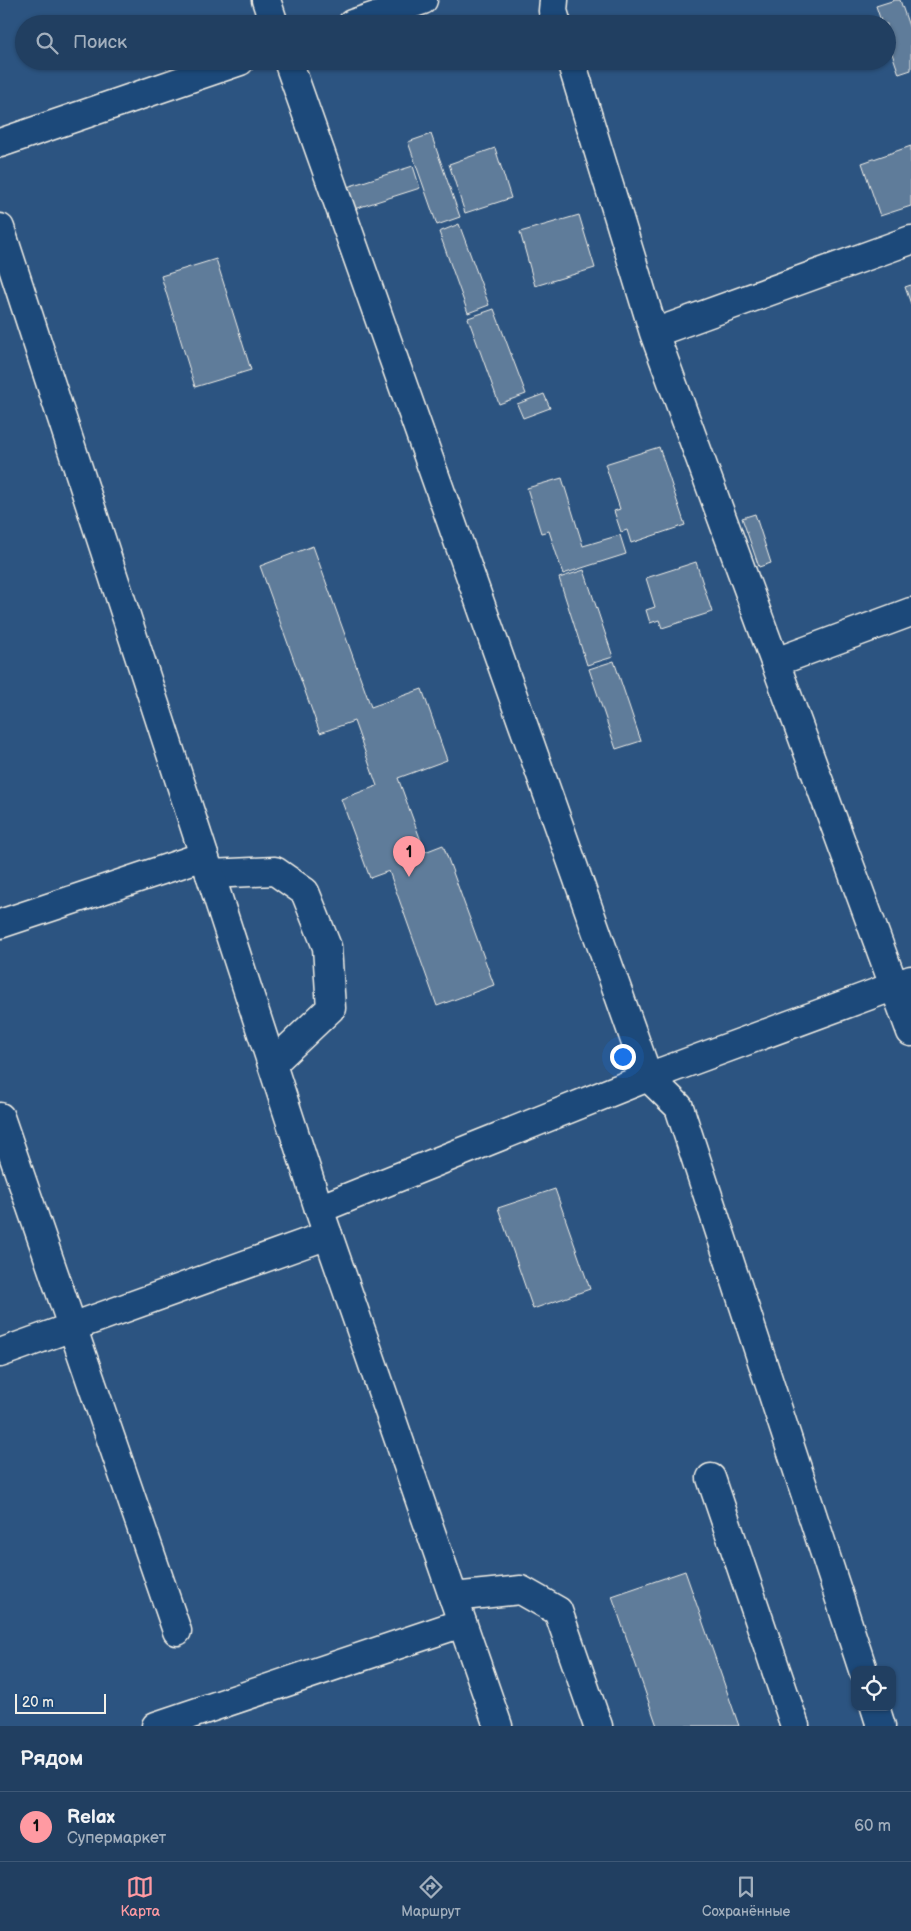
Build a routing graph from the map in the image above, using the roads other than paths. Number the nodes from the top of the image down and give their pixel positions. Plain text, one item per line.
1 (266, 0) edge
2 (423, 0) edge
3 (554, 0) edge
4 (271, 15) edge
5 (379, 15) edge
6 (554, 15) edge
7 (213, 70) edge
8 (291, 70) edge
9 (574, 70) edge
10 (0, 142) edge
11 (0, 228) edge
12 (911, 240) edge
13 (654, 333) junction
14 (911, 612) edge
15 (776, 662) junction
16 (207, 865) junction
17 (0, 924) edge
18 (902, 983) edge
19 (911, 1032) edge
20 (272, 1064) junction
21 (648, 1077) junction
22 (0, 1117) edge
23 (319, 1209) junction
24 (328, 1235) junction
25 (71, 1328) junction
26 (0, 1353) edge
27 (711, 1478) dead end
28 (453, 1597) junction
29 (462, 1623) junction
30 (176, 1631) dead end
31 (862, 1666) edge
32 (876, 1711) edge
33 (156, 1726) edge
34 (498, 1726) edge
35 (598, 1726) edge
36 (795, 1726) edge
37 (881, 1726) edge

1 - 4 main road
2 - 5 main road
3 - 6 main road
7 - 10 main road
8 - 21 main road
9 - 13 main road
11 - 16 main road
12 - 13 main road
13 - 15 main road
14 - 15 main road
15 - 18 main road
16 - 17 main road
16 - 20 main road
16 - 20 main road
18 - 19 main road
18 - 21 main road
20 - 23 main road
21 - 23 main road
21 - 31 main road
22 - 25 main road
23 - 24 main road
24 - 25 main road
24 - 28 main road
25 - 26 main road
25 - 30 main road
27 - 36 main road
28 - 29 main road
28 - 35 main road
29 - 33 main road
29 - 34 main road
32 - 37 main road

